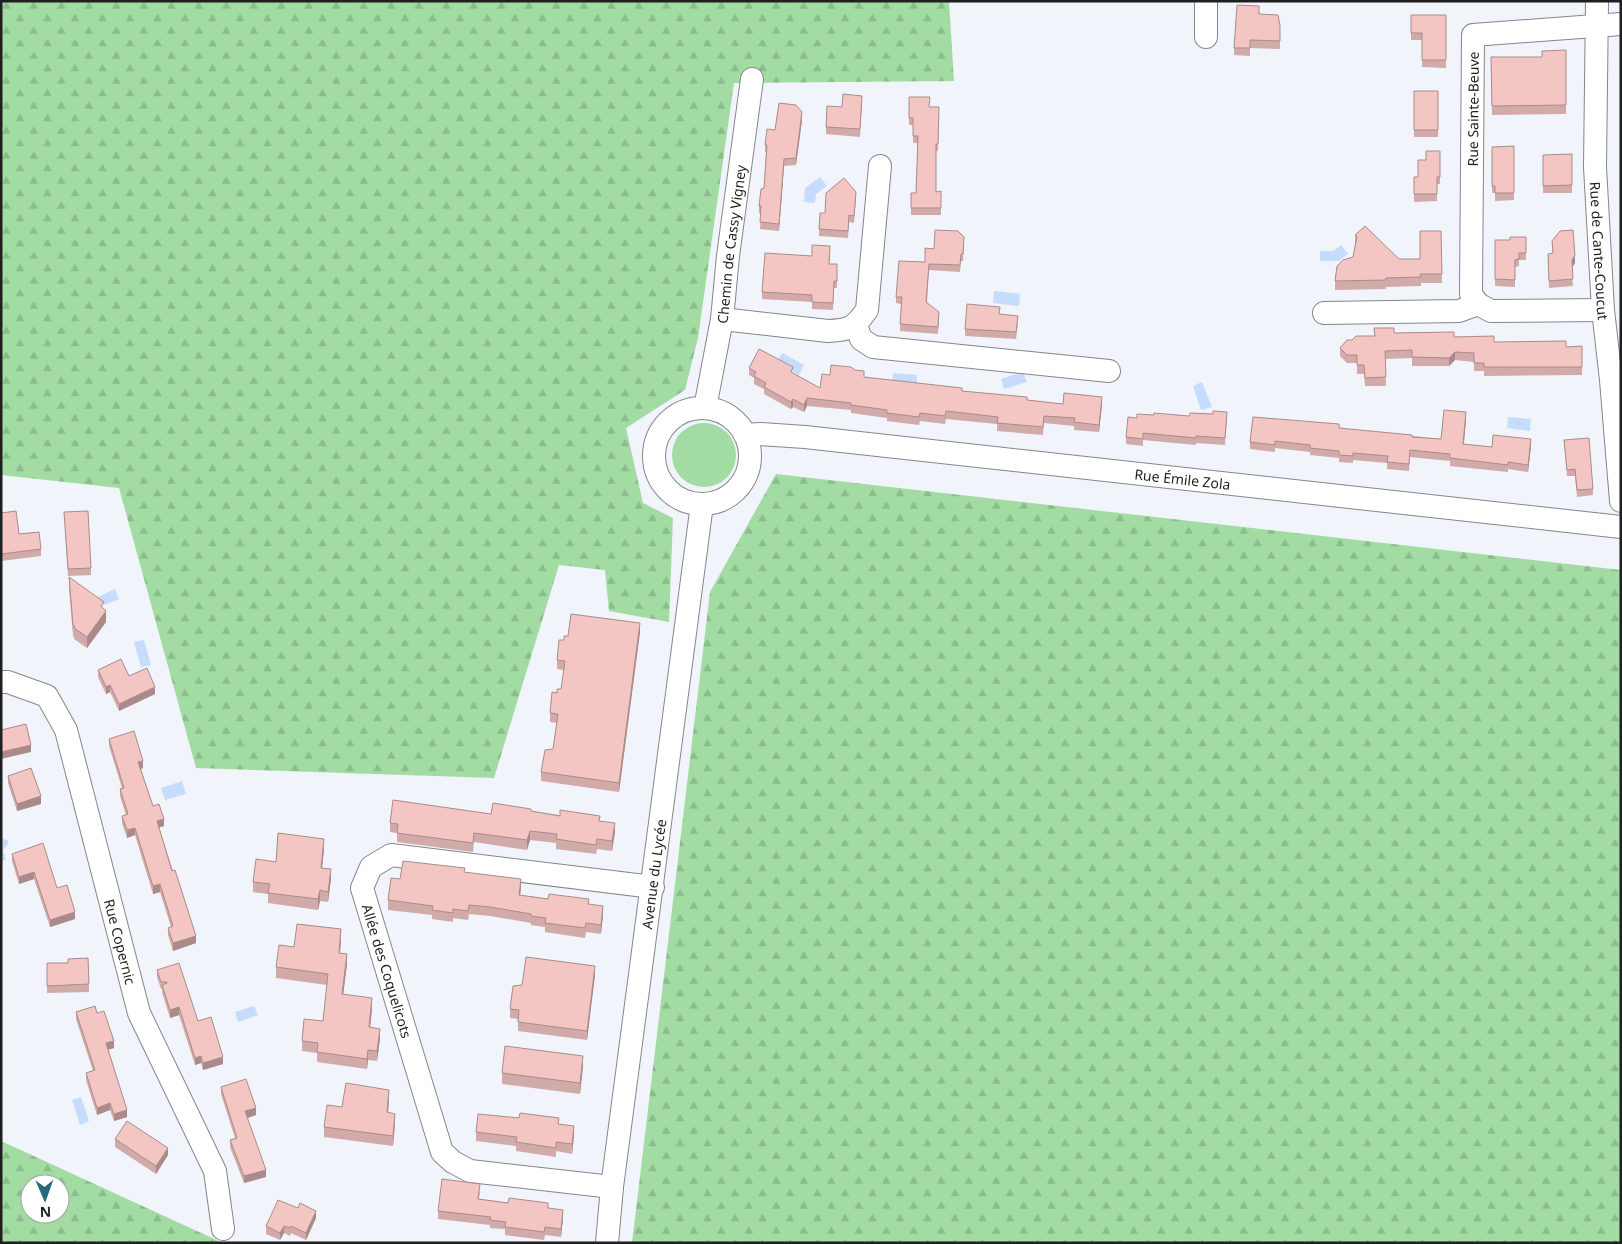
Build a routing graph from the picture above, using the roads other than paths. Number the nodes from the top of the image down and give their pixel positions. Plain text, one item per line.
1 (1206, 1) edge
2 (1596, 1) edge
3 (1621, 24) edge
4 (1596, 27) junction
5 (1206, 37) dead end
6 (752, 80) dead end
7 (880, 166) dead end
8 (1478, 304) junction
9 (1602, 310) junction
10 (1324, 313) dead end
11 (722, 320) junction
12 (856, 325) junction
13 (1109, 371) dead end
14 (705, 408) junction
15 (745, 435) junction
16 (1621, 501) edge
17 (702, 504) junction
18 (1619, 522) edge
19 (1, 682) edge
20 (653, 887) junction
21 (612, 1187) junction
22 (223, 1229) dead end
23 (607, 1243) edge

1 - 5 street
2 - 4 street, Rue de Cante-Coucut
3 - 4 street
4 - 8 street, Rue Sainte-Beuve
4 - 9 street, Rue de Cante-Coucut
6 - 11 street, Chemin de Cassy Vigney
7 - 12 street
8 - 9 street
8 - 10 street
9 - 16 street, Rue de Cante-Coucut
11 - 12 street
11 - 14 street, Chemin de Cassy Vigney
12 - 13 street
14 - 15 street
14 - 17 street
15 - 17 street
15 - 18 street, Rue Émile Zola
17 - 20 street, Avenue du Lycée
19 - 22 street, Rue Copernic
20 - 21 street, Avenue du Lycée
20 - 21 street, Allée des Coquelicots
21 - 23 street, Avenue du Lycée

